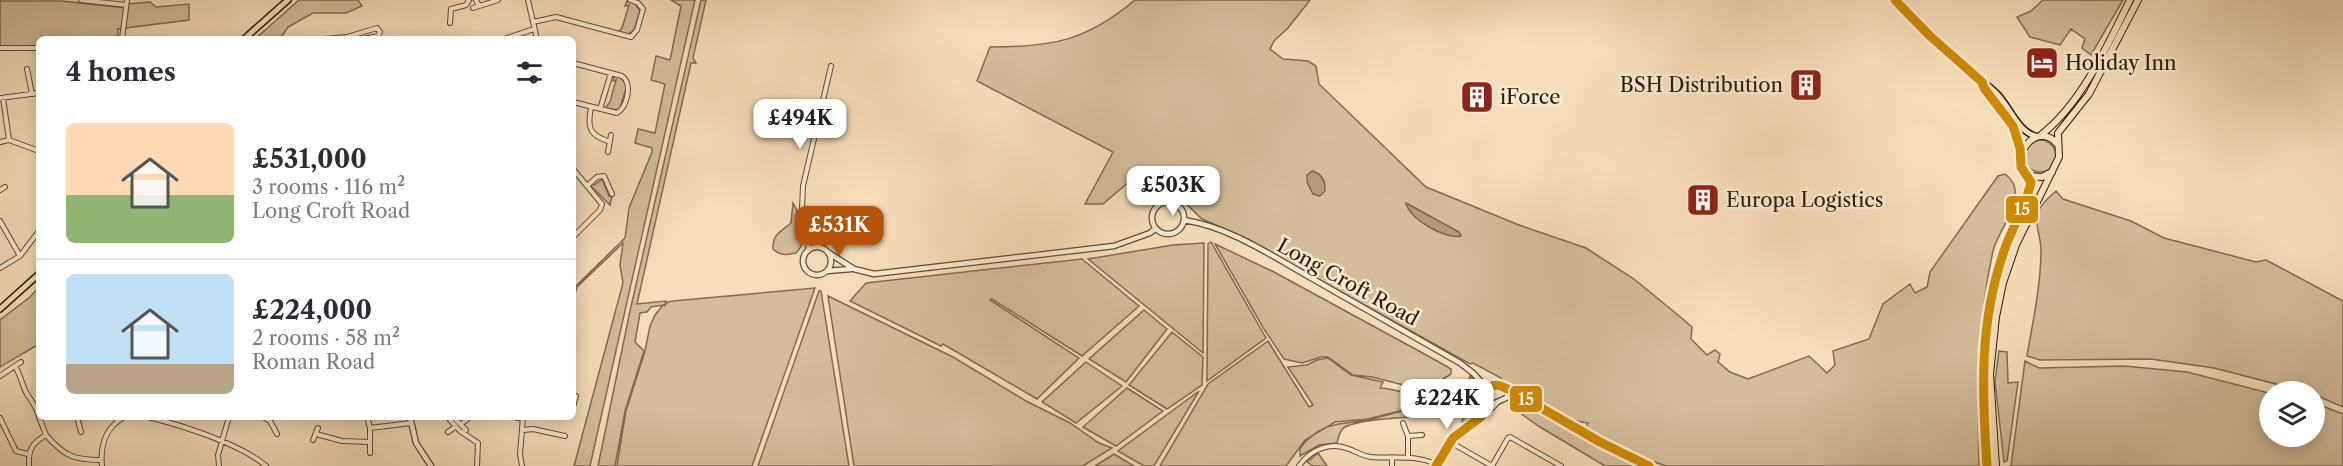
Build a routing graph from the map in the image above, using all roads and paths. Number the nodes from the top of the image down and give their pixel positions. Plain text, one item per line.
1 (81, 0) edge
2 (288, 0) edge
3 (469, 0) edge
4 (476, 0) edge
5 (498, 0) edge
6 (528, 0) edge
7 (630, 0) edge
8 (1895, 0) edge
9 (2130, 0) edge
10 (2138, 0) edge
11 (126, 3) edge
12 (479, 6) junction
13 (473, 8) dead end
14 (450, 22) dead end
15 (533, 22) junction
16 (534, 29) junction
17 (122, 36) edge
18 (247, 36) edge
19 (354, 36) edge
20 (378, 36) edge
21 (513, 36) edge
22 (536, 36) edge
23 (0, 48) edge
24 (36, 48) edge
25 (576, 64) edge
26 (831, 66) dead end
27 (27, 69) dead end
28 (610, 73) junction
29 (1982, 82) junction
30 (32, 93) junction
31 (36, 93) edge
32 (2, 98) edge
33 (576, 103) edge
34 (591, 106) junction
35 (600, 109) junction
36 (611, 135) dead end
37 (2038, 135) junction
38 (9, 140) junction
39 (0, 142) edge
40 (610, 142) junction
41 (2058, 145) junction
42 (36, 150) edge
43 (608, 152) dead end
44 (2021, 152) junction
45 (2053, 171) junction
46 (576, 173) edge
47 (2028, 176) junction
48 (586, 186) junction
49 (5, 187) dead end
50 (610, 191) dead end
51 (0, 193) edge
52 (1184, 220) junction
53 (0, 221) edge
54 (1155, 229) junction
55 (576, 234) edge
56 (809, 234) junction
57 (36, 235) edge
58 (821, 248) junction
59 (808, 250) junction
60 (829, 253) junction
61 (20, 256) junction
62 (0, 268) edge
63 (854, 269) junction
64 (826, 272) junction
65 (36, 277) edge
66 (0, 309) edge
67 (21, 362) dead end
68 (15, 366) junction
69 (0, 376) edge
70 (1500, 387) junction
71 (1487, 388) junction
72 (1521, 397) junction
73 (1486, 398) junction
74 (1503, 399) junction
75 (1496, 404) junction
76 (36, 408) edge
77 (1482, 416) junction
78 (0, 418) edge
79 (41, 420) edge
80 (78, 420) edge
81 (120, 420) edge
82 (157, 420) edge
83 (228, 420) edge
84 (268, 420) edge
85 (368, 420) edge
86 (410, 420) edge
87 (452, 420) edge
88 (454, 420) edge
89 (466, 420) edge
90 (523, 420) edge
91 (1403, 423) dead end
92 (460, 424) junction
93 (455, 427) junction
94 (318, 428) dead end
95 (370, 428) junction
96 (466, 430) dead end
97 (523, 430) junction
98 (81, 432) dead end
99 (448, 432) dead end
100 (277, 434) dead end
101 (316, 434) junction
102 (46, 435) junction
103 (1422, 435) dead end
104 (565, 436) dead end
105 (1408, 436) junction
106 (313, 440) dead end
107 (221, 441) junction
108 (370, 442) junction
109 (1450, 442) junction
110 (370, 453) dead end
111 (28, 454) junction
112 (1408, 456) junction
113 (1392, 457) junction
114 (101, 460) junction
115 (1436, 465) edge
116 (29, 466) edge
117 (102, 466) edge
118 (219, 466) edge
119 (266, 466) edge
120 (431, 466) edge
121 (477, 466) edge
122 (522, 466) edge
123 (1299, 466) edge
124 (1392, 466) edge
125 (1492, 466) edge
126 (1561, 466) edge
127 (1649, 466) edge
128 (1987, 466) edge
129 (1996, 466) edge

1 - 11 street
2 - 18 main road
3 - 14 street
4 - 12 street
5 - 12 street
6 - 15 street
7 - 15 street
8 - 29 main road
9 - 37 highway
10 - 41 highway
11 - 17 street
12 - 13 street
15 - 16 street
16 - 21 street
16 - 22 street
19 - 20 street
23 - 24 street
25 - 28 street
26 - 56 street
27 - 30 street
28 - 35 street
28 - 35 street
29 - 37 main road
29 - 44 main road
30 - 31 street
30 - 32 street
32 - 38 street
33 - 34 street
34 - 35 street
34 - 40 street
36 - 40 street
37 - 41 highway
37 - 44 highway
38 - 39 street
38 - 42 street
40 - 43 street
41 - 45 highway
44 - 47 highway
45 - 47 highway
45 - 129 highway
46 - 48 street
47 - 128 highway
48 - 50 street
48 - 55 street
49 - 51 street
52 - 54 street
52 - 54 street
52 - 71 street, Long Croft Road
53 - 61 street
54 - 63 street
56 - 58 street
56 - 59 street
57 - 61 street
58 - 59 street
58 - 60 street
59 - 64 street
60 - 63 street
60 - 64 street
61 - 62 street
63 - 64 street
65 - 66 main road
67 - 68 street
68 - 69 street
68 - 76 street
70 - 71 street
70 - 72 street
70 - 74 street
71 - 73 street
72 - 74 street
72 - 127 street
73 - 75 street
73 - 77 street
74 - 75 street
75 - 77 street
77 - 109 street
78 - 111 street
79 - 102 street
80 - 98 street
81 - 114 street
82 - 107 street
83 - 107 street
84 - 100 street
85 - 95 street
86 - 95 street
86 - 120 street
87 - 93 street
88 - 92 street
89 - 92 street
90 - 97 street
91 - 105 street
92 - 96 street
93 - 99 street
93 - 121 street
94 - 101 street
95 - 108 street
97 - 104 street
97 - 122 street
101 - 106 street
101 - 108 street
102 - 111 street
102 - 114 street
103 - 105 street
105 - 112 street
107 - 118 street
107 - 119 street
108 - 110 street
109 - 115 street
109 - 125 street
111 - 116 street
112 - 113 street
112 - 115 street
113 - 123 street
113 - 124 street
114 - 117 street
125 - 126 street

